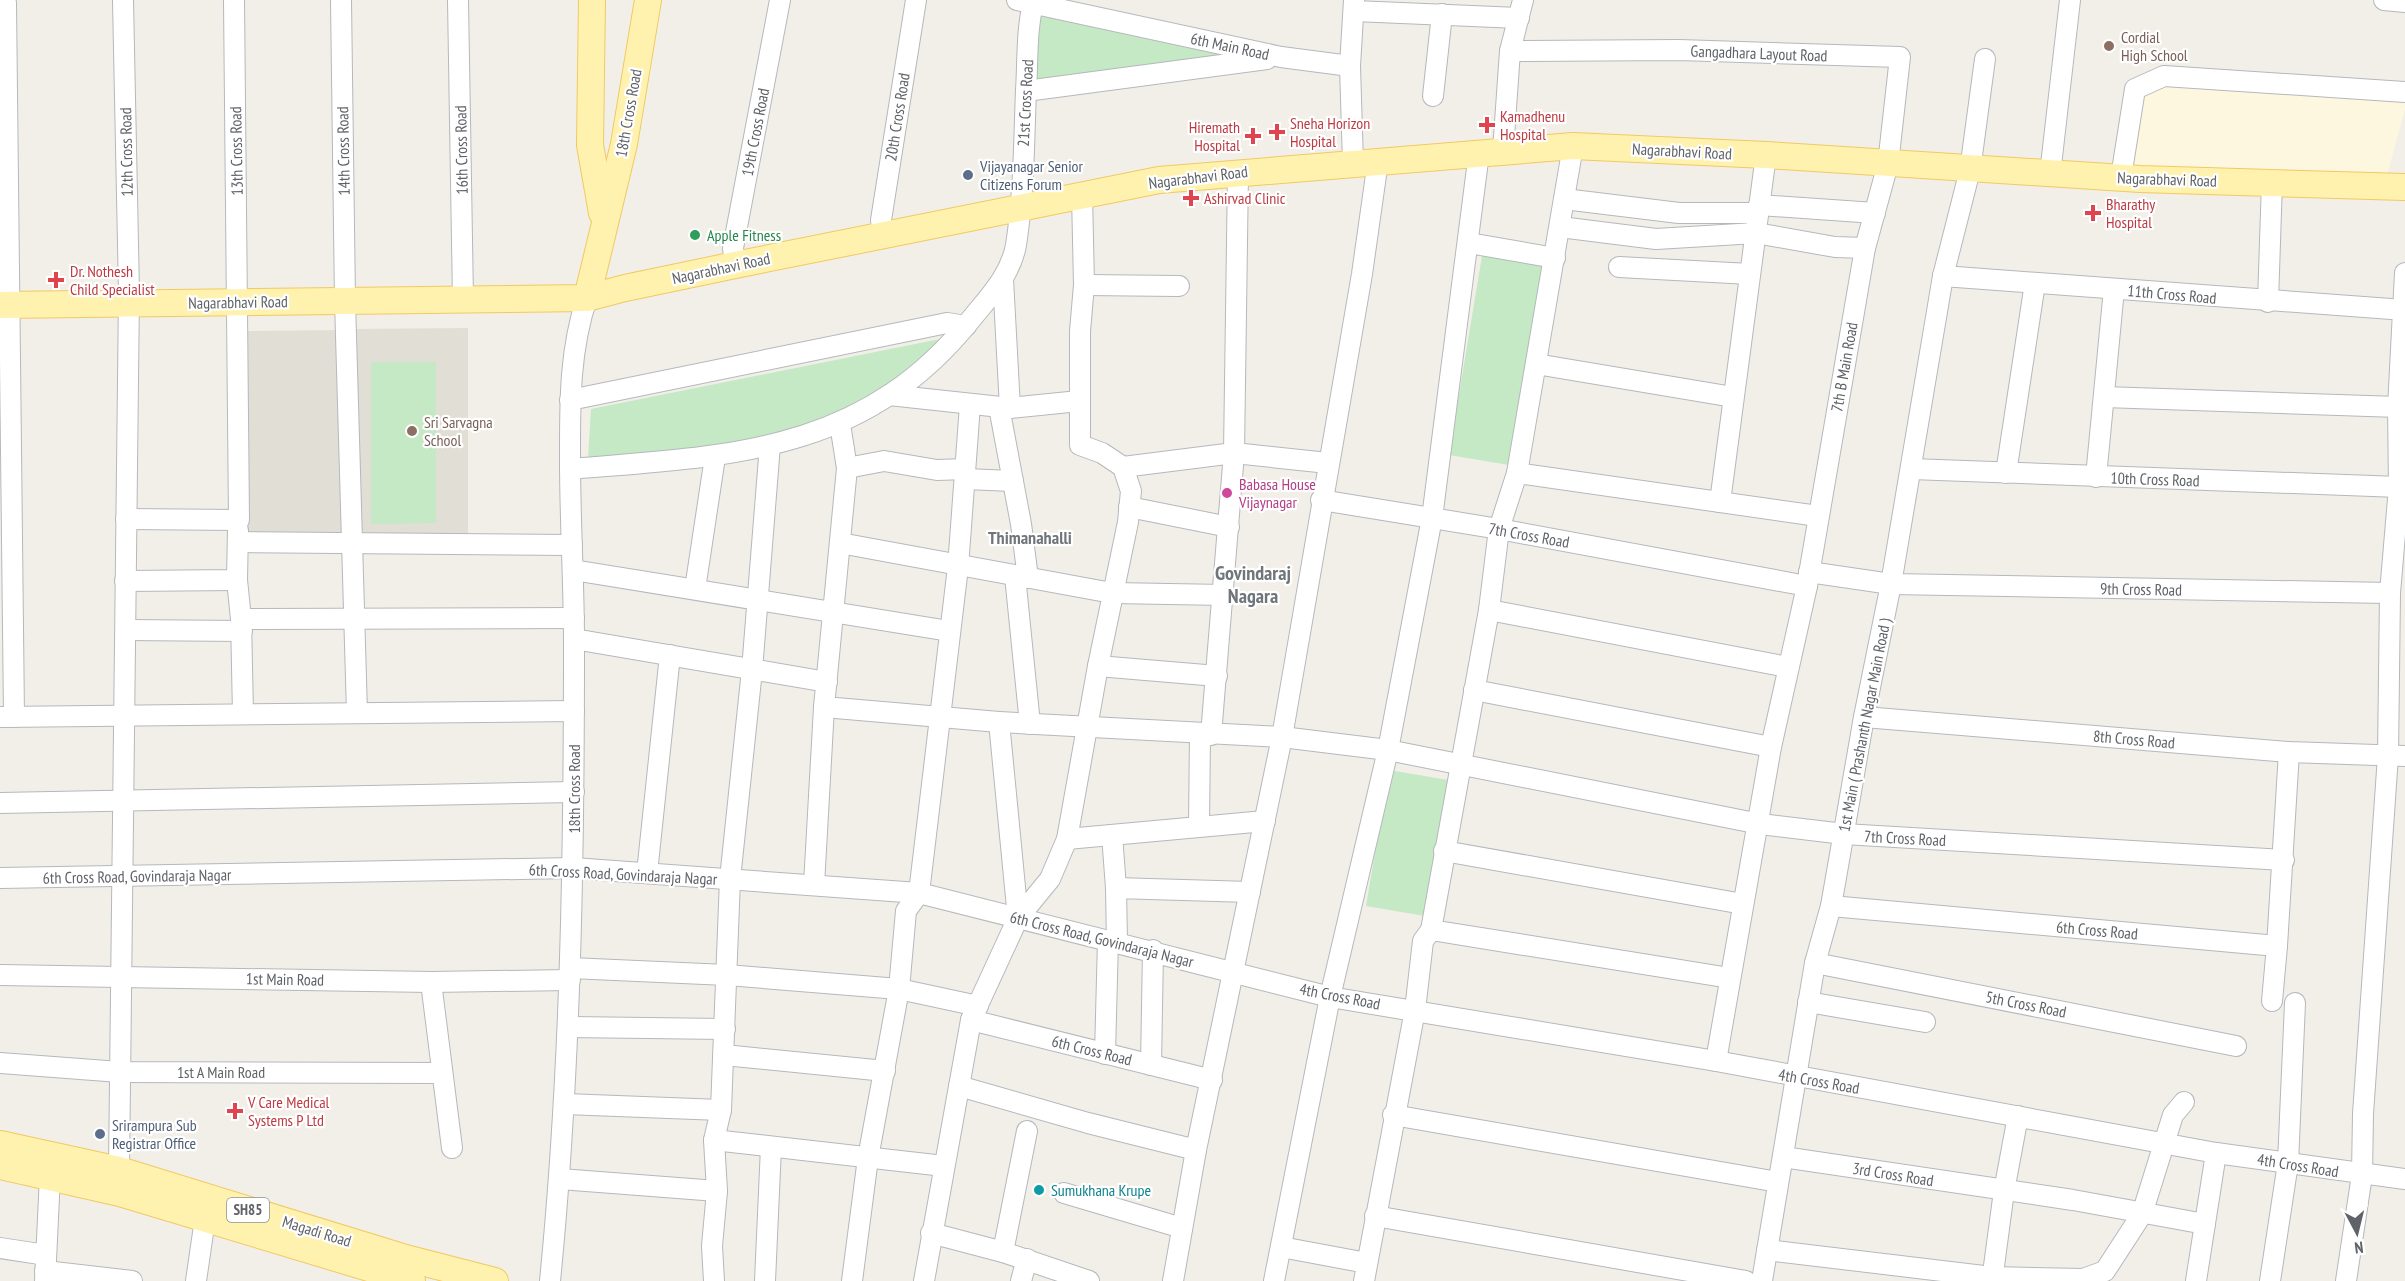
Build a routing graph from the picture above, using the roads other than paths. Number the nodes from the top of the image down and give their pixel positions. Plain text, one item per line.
1 (123, 0) edge
2 (234, 0) edge
3 (341, 0) edge
4 (458, 0) edge
5 (592, 0) edge
6 (648, 0) edge
7 (780, 0) edge
8 (916, 0) edge
9 (2070, 0) edge
10 (2384, 0) edge
11 (1028, 1) edge
12 (2405, 2) edge
13 (7, 3) edge
14 (1354, 6) edge
15 (1521, 9) edge
16 (1442, 14) junction
17 (1510, 51) junction
18 (1281, 57) junction
19 (1985, 59) dead end
20 (1350, 66) junction
21 (1026, 92) junction
22 (2405, 92) edge
23 (1433, 96) dead end
24 (1573, 146) junction
25 (1491, 152) junction
26 (1766, 155) junction
27 (1366, 162) junction
28 (1888, 164) junction
29 (1970, 170) junction
30 (1238, 172) junction
31 (2050, 174) junction
32 (2121, 177) junction
33 (2272, 182) junction
34 (2405, 187) edge
35 (1082, 194) junction
36 (1564, 199) junction
37 (1019, 207) junction
38 (1759, 209) junction
39 (1875, 213) junction
40 (604, 225) junction
41 (1560, 227) junction
42 (1756, 233) junction
43 (883, 235) junction
44 (1469, 243) junction
45 (1865, 248) junction
46 (1555, 258) junction
47 (735, 265) junction
48 (1618, 267) dead end
49 (2405, 273) edge
50 (1750, 274) junction
51 (1943, 276) junction
52 (1003, 279) junction
53 (2035, 283) junction
54 (1084, 285) junction
55 (1179, 286) dead end
56 (2114, 289) junction
57 (587, 298) junction
58 (463, 300) junction
59 (345, 301) junction
60 (2268, 302) junction
61 (239, 303) junction
62 (128, 304) junction
63 (6, 305) edge
64 (2403, 311) edge
65 (966, 326) junction
66 (1536, 364) junction
67 (2402, 381) edge
68 (889, 395) junction
69 (1733, 397) junction
70 (2104, 397) junction
71 (570, 400) junction
72 (1079, 401) junction
73 (970, 405) junction
74 (1005, 407) junction
75 (2398, 407) junction
76 (840, 424) junction
77 (770, 446) junction
78 (1234, 453) junction
79 (715, 457) junction
80 (1328, 463) junction
81 (1123, 467) junction
82 (847, 468) junction
83 (570, 469) junction
84 (1911, 469) junction
85 (1517, 473) junction
86 (2006, 473) junction
87 (965, 474) junction
88 (2096, 477) junction
89 (1013, 481) junction
90 (2398, 487) junction
91 (1321, 501) junction
92 (1720, 502) junction
93 (1129, 507) junction
94 (1818, 516) junction
95 (1432, 518) junction
96 (126, 519) junction
97 (239, 520) junction
98 (1229, 527) junction
99 (1499, 529) junction
100 (238, 542) junction
101 (351, 542) junction
102 (840, 543) junction
103 (572, 545) junction
104 (958, 567) junction
105 (573, 570) junction
106 (7, 573) edge
107 (1021, 577) junction
108 (1808, 579) junction
109 (237, 580) junction
110 (125, 581) junction
111 (1892, 584) junction
112 (695, 589) junction
113 (1112, 593) junction
114 (2390, 594) junction
115 (1225, 595) junction
116 (758, 599) junction
117 (1489, 610) junction
118 (833, 612) junction
119 (574, 618) junction
120 (353, 620) junction
121 (241, 625) junction
122 (126, 630) junction
123 (949, 631) junction
124 (574, 639) junction
125 (670, 655) junction
126 (1098, 666) junction
127 (1788, 667) junction
128 (753, 670) junction
129 (1217, 676) junction
130 (827, 682) junction
131 (1474, 690) junction
132 (824, 707) junction
133 (574, 711) junction
134 (357, 713) junction
135 (243, 714) junction
136 (124, 715) junction
137 (7, 717) edge
138 (1864, 717) junction
139 (940, 718) junction
140 (999, 722) junction
141 (1030, 724) junction
142 (1086, 727) junction
143 (1206, 735) junction
144 (1282, 737) junction
145 (1771, 747) junction
146 (1388, 750) junction
147 (2289, 752) junction
148 (2396, 756) edge
149 (1459, 765) junction
150 (574, 792) junction
151 (0, 803) edge
152 (123, 803) junction
153 (1264, 821) junction
154 (1760, 824) junction
155 (1199, 825) junction
156 (1844, 834) junction
157 (1112, 835) junction
158 (1067, 839) junction
159 (1444, 851) junction
160 (2284, 860) junction
161 (573, 868) junction
162 (647, 873) junction
163 (122, 876) junction
164 (0, 878) edge
165 (730, 879) junction
166 (814, 885) junction
167 (1116, 888) junction
168 (1250, 892) junction
169 (919, 893) junction
170 (1743, 904) junction
171 (1831, 906) junction
172 (1018, 918) junction
173 (1431, 930) junction
174 (1112, 941) junction
175 (2277, 946) junction
176 (1153, 951) junction
177 (1815, 963) junction
178 (1235, 972) junction
179 (570, 974) junction
180 (0, 975) edge
181 (727, 975) junction
182 (121, 977) junction
183 (1730, 978) junction
184 (431, 982) junction
185 (898, 989) junction
186 (1330, 997) junction
187 (2272, 1001) dead end
188 (1809, 1002) junction
189 (2295, 1003) dead end
190 (1415, 1010) junction
191 (975, 1013) junction
192 (1925, 1022) dead end
193 (568, 1028) junction
194 (725, 1029) junction
195 (2236, 1046) dead end
196 (1106, 1053) junction
197 (724, 1055) junction
198 (1716, 1061) junction
199 (0, 1063) edge
200 (1151, 1065) junction
201 (885, 1071) junction
202 (120, 1072) junction
203 (442, 1072) junction
204 (1795, 1077) junction
205 (1212, 1080) junction
206 (959, 1086) junction
207 (2184, 1102) dead end
208 (565, 1104) junction
209 (722, 1110) junction
210 (1394, 1115) junction
211 (2018, 1116) junction
212 (1027, 1131) dead end
213 (714, 1140) junction
214 (2164, 1143) junction
215 (0, 1144) edge
216 (771, 1147) junction
217 (452, 1148) dead end
218 (1196, 1150) junction
219 (2216, 1153) junction
220 (1783, 1157) junction
221 (868, 1158) junction
222 (2288, 1163) junction
223 (0, 1166) edge
224 (944, 1166) junction
225 (119, 1170) junction
226 (2362, 1175) junction
227 (50, 1176) junction
228 (560, 1179) junction
229 (2405, 1179) edge
230 (1778, 1182) junction
231 (717, 1191) junction
232 (2004, 1191) junction
233 (1064, 1193) dead end
234 (2142, 1214) junction
235 (1375, 1216) junction
236 (205, 1220) junction
237 (2205, 1224) junction
238 (1182, 1228) junction
239 (931, 1233) junction
240 (1281, 1247) junction
241 (0, 1248) edge
242 (1767, 1250) junction
243 (1003, 1252) junction
244 (1026, 1259) junction
245 (45, 1269) edge
246 (1365, 1272) edge
247 (1992, 1279) edge
248 (2083, 1280) edge
249 (132, 1281) edge
250 (196, 1281) edge
251 (412, 1281) edge
252 (495, 1281) edge
253 (550, 1281) edge
254 (714, 1281) edge
255 (765, 1281) edge
256 (852, 1281) edge
257 (924, 1281) edge
258 (1021, 1281) edge
259 (1089, 1281) edge
260 (1173, 1281) edge
261 (1274, 1281) edge
262 (1746, 1281) edge
263 (1762, 1281) edge
264 (2196, 1281) edge
265 (2270, 1281) edge
266 (2346, 1281) edge

1 - 62 street, 12th Cross Road
2 - 61 street, 13th Cross Road
3 - 59 street, 14th Cross Road
4 - 58 street, 16th Cross Road
5 - 40 main road
6 - 40 main road, 18th Cross Road
7 - 47 street, 19th Cross Road
8 - 43 street, 20th Cross Road
9 - 31 street
10 - 12 street
11 - 18 street, 6th Main Road
11 - 21 street, 21st Cross Road
13 - 63 street
14 - 16 street
14 - 20 street
15 - 16 street
15 - 17 street
16 - 23 street
17 - 25 street
17 - 28 street, Gangadhara Layout Road
18 - 20 street, 6th Main Road
18 - 21 street
19 - 29 street, 1st Main ( Prashanth Nagar Main Road )
20 - 27 street
21 - 37 street, 21st Cross Road
22 - 32 street
24 - 25 main road, Nagarabhavi Road
24 - 26 main road, Nagarabhavi Road
24 - 36 street
25 - 27 main road, Nagarabhavi Road
25 - 44 street
26 - 28 main road, Nagarabhavi Road
26 - 38 street
27 - 30 main road, Nagarabhavi Road
27 - 80 street
28 - 29 main road, Nagarabhavi Road
28 - 39 street, 7th B Main Road
29 - 31 main road, Nagarabhavi Road
29 - 51 street, 1st Main ( Prashanth Nagar Main Road )
30 - 35 main road, Nagarabhavi Road
30 - 78 street
31 - 32 main road, Nagarabhavi Road
32 - 33 main road, Nagarabhavi Road
33 - 34 main road, Nagarabhavi Road
33 - 60 street
35 - 37 main road, Nagarabhavi Road
35 - 54 street
36 - 38 street
36 - 41 street
37 - 43 main road, Nagarabhavi Road
37 - 52 street, 21st Cross Road
38 - 39 street
38 - 42 street
39 - 45 street, 7th B Main Road
40 - 57 main road, 18th Cross Road
41 - 42 street
41 - 46 street
42 - 45 street
42 - 50 street
43 - 47 main road, Nagarabhavi Road
44 - 46 street
44 - 95 street
45 - 94 street, 7th B Main Road
46 - 66 street
47 - 57 main road, Nagarabhavi Road
48 - 50 street
49 - 64 street
50 - 69 street
51 - 53 street, 11th Cross Road
51 - 84 street, 1st Main ( Prashanth Nagar Main Road )
52 - 65 street
52 - 74 street
53 - 56 street, 11th Cross Road
53 - 86 street
54 - 55 street
54 - 72 street
56 - 60 street, 11th Cross Road
56 - 70 street
57 - 58 main road, Nagarabhavi Road
57 - 71 street, 18th Cross Road
58 - 59 main road, Nagarabhavi Road
59 - 61 main road, Nagarabhavi Road
59 - 101 street, 14th Cross Road
60 - 64 street, 11th Cross Road
61 - 62 main road, Nagarabhavi Road
61 - 97 street, 13th Cross Road
62 - 63 main road, Nagarabhavi Road
62 - 96 street, 12th Cross Road
63 - 106 street
64 - 67 street
65 - 68 street
65 - 71 street
66 - 69 street
66 - 85 street
67 - 75 street
68 - 73 street
68 - 76 street
69 - 92 street
70 - 75 street
70 - 88 street
71 - 83 street, 18th Cross Road
72 - 74 street
72 - 81 street
73 - 74 street
73 - 87 street
74 - 89 street
75 - 90 street
76 - 77 street
76 - 82 street
77 - 79 street
77 - 116 street
78 - 80 street
78 - 81 street
78 - 98 street
79 - 83 street
79 - 112 street
80 - 91 street
81 - 93 street
82 - 87 street
82 - 102 street
83 - 103 street, 18th Cross Road
84 - 86 street, 10th Cross Road
84 - 111 street, 1st Main ( Prashanth Nagar Main Road )
85 - 92 street
85 - 99 street
86 - 88 street, 10th Cross Road
87 - 89 street
87 - 104 street
88 - 90 street, 10th Cross Road
89 - 107 street
90 - 114 street
91 - 95 street, 7th Cross Road
91 - 144 street
92 - 94 street
93 - 98 street
93 - 113 street
94 - 108 street, 7th B Main Road
95 - 99 street, 7th Cross Road
95 - 146 street
96 - 97 street
96 - 110 street, 12th Cross Road
97 - 100 street, 13th Cross Road
98 - 115 street
99 - 108 street, 7th Cross Road
99 - 117 street
100 - 101 street
100 - 109 street, 13th Cross Road
101 - 103 street
101 - 120 street, 14th Cross Road
102 - 104 street
102 - 118 street
103 - 105 street, 18th Cross Road
104 - 107 street
104 - 123 street
105 - 112 street
105 - 119 street, 18th Cross Road
106 - 137 street
107 - 113 street
107 - 141 street
108 - 111 street, 7th Cross Road
108 - 127 street, 7th B Main Road
109 - 110 street
109 - 121 street, 13th Cross Road
110 - 122 street, 12th Cross Road
111 - 114 street, 9th Cross Road
111 - 138 street, 1st Main ( Prashanth Nagar Main Road )
112 - 116 street
113 - 115 street
113 - 126 street
114 - 148 street
115 - 129 street
116 - 118 street
116 - 128 street
117 - 127 street
117 - 131 street
118 - 123 street
118 - 130 street
119 - 120 street
119 - 124 street, 18th Cross Road
120 - 121 street
120 - 134 street, 14th Cross Road
121 - 122 street
121 - 135 street, 13th Cross Road
122 - 136 street, 12th Cross Road
123 - 139 street
124 - 125 street
124 - 133 street, 18th Cross Road
125 - 128 street
125 - 162 street
126 - 129 street
126 - 142 street
127 - 145 street, 7th B Main Road
128 - 130 street
128 - 165 street
129 - 143 street
130 - 132 street
131 - 145 street
131 - 149 street
132 - 139 street, 7th Cross Road
132 - 166 street
133 - 134 street
133 - 150 street, 18th Cross Road
134 - 135 street
135 - 136 street
136 - 137 street
136 - 152 street, 12th Cross Road
138 - 147 street, 8th Cross Road
138 - 156 street, 1st Main ( Prashanth Nagar Main Road )
139 - 140 street, 7th Cross Road
139 - 169 street
140 - 141 street, 7th Cross Road
140 - 172 street
141 - 142 street, 7th Cross Road
142 - 143 street, 7th Cross Road
142 - 158 street
143 - 144 street, 7th Cross Road
143 - 155 street
144 - 146 street, 7th Cross Road
144 - 153 street
145 - 154 street, 7th B Main Road
146 - 149 street, 7th Cross Road
146 - 186 street
147 - 148 street, 8th Cross Road
147 - 160 street
148 - 226 street
149 - 154 street, 7th Cross Road
149 - 159 street
150 - 152 street
150 - 161 street, 18th Cross Road
151 - 152 street
152 - 163 street, 12th Cross Road
153 - 155 street
153 - 168 street
154 - 156 street, 7th Cross Road
154 - 170 street, 7th B Main Road
155 - 157 street
156 - 160 street, 7th Cross Road
156 - 171 street, 1st Main ( Prashanth Nagar Main Road )
157 - 158 street
157 - 167 street
158 - 172 street
159 - 170 street
159 - 173 street
160 - 175 street
161 - 162 street, 6th Cross Road, Govindaraja Nagar
161 - 163 street, 6th Cross Road, Govindaraja Nagar
161 - 179 street, 18th Cross Road
162 - 165 street, 6th Cross Road, Govindaraja Nagar
163 - 164 street, 6th Cross Road, Govindaraja Nagar
163 - 182 street, 12th Cross Road
165 - 166 street, 6th Cross Road, Govindaraja Nagar
165 - 181 street
166 - 169 street, 6th Cross Road, Govindaraja Nagar
167 - 168 street
167 - 174 street
168 - 178 street
169 - 172 street, 6th Cross Road, Govindaraja Nagar
169 - 185 street
170 - 183 street, 7th B Main Road
171 - 175 street, 6th Cross Road
171 - 177 street, 1st Main ( Prashanth Nagar Main Road )
172 - 174 street, 6th Cross Road, Govindaraja Nagar
172 - 191 street
173 - 183 street
173 - 190 street
174 - 176 street, 6th Cross Road, Govindaraja Nagar
174 - 196 street
175 - 187 street
176 - 178 street, 6th Cross Road, Govindaraja Nagar
176 - 200 street
177 - 188 street, 1st Main ( Prashanth Nagar Main Road )
177 - 195 street, 5th Cross Road
178 - 186 street, 4th Cross Road
178 - 205 street
179 - 181 street, 1st Main Road
179 - 184 street, 1st Main Road
179 - 193 street, 18th Cross Road
180 - 182 street, 1st Main Road
181 - 185 street, 6th Cross Road
181 - 194 street
182 - 184 street, 1st Main Road
182 - 202 street, 12th Cross Road
183 - 198 street, 7th B Main Road
184 - 203 street
185 - 191 street, 6th Cross Road
185 - 201 street
186 - 190 street, 4th Cross Road
186 - 240 street
188 - 192 street
188 - 204 street, 1st Main ( Prashanth Nagar Main Road )
189 - 222 street
190 - 198 street, 4th Cross Road
190 - 210 street
191 - 196 street, 6th Cross Road
191 - 206 street
193 - 194 street
193 - 208 street, 18th Cross Road
194 - 197 street
196 - 200 street, 6th Cross Road
197 - 201 street
197 - 209 street
198 - 204 street, 4th Cross Road
199 - 202 street, 1st A Main Road
200 - 205 street, 6th Cross Road
201 - 221 street
202 - 203 street, 1st A Main Road
202 - 225 street, 12th Cross Road
203 - 217 street
204 - 211 street, 4th Cross Road
204 - 220 street, 1st Main ( Prashanth Nagar Main Road )
205 - 218 street
206 - 218 street
206 - 224 street
207 - 214 street
208 - 209 street
208 - 228 street, 18th Cross Road
209 - 213 street
210 - 230 street
210 - 235 street
211 - 214 street, 4th Cross Road
211 - 232 street
212 - 243 street
213 - 216 street
213 - 231 street
214 - 219 street, 4th Cross Road
214 - 234 street
215 - 225 main road, Magadi Road / SH85
216 - 221 street
216 - 255 street
218 - 238 street
219 - 222 street, 4th Cross Road
219 - 237 street
220 - 230 street, 1st Main ( Prashanth Nagar Main Road )
220 - 232 street, 3rd Cross Road
221 - 224 street
221 - 256 street
222 - 226 street, 4th Cross Road
222 - 265 street
223 - 227 main road, Magadi Road / SH85
224 - 239 street
225 - 252 main road, Magadi Road / SH85
226 - 229 street, 4th Cross Road
226 - 266 street
227 - 236 main road, Magadi Road / SH85
227 - 245 street
228 - 231 street
228 - 253 street, 18th Cross Road
230 - 242 street, 1st Main ( Prashanth Nagar Main Road )
231 - 254 street
232 - 234 street, 3rd Cross Road
232 - 247 street
233 - 238 street
234 - 237 street, 3rd Cross Road
234 - 248 street
235 - 246 street
235 - 262 street
236 - 250 street
236 - 251 main road, Magadi Road / SH85
237 - 264 street
238 - 260 street
239 - 243 street
239 - 257 street
240 - 246 street
240 - 261 street
241 - 245 street
242 - 247 street
242 - 263 street, 1st Main ( Prashanth Nagar Main Road )
243 - 244 street
244 - 258 street
244 - 259 street
245 - 249 street
247 - 248 street

